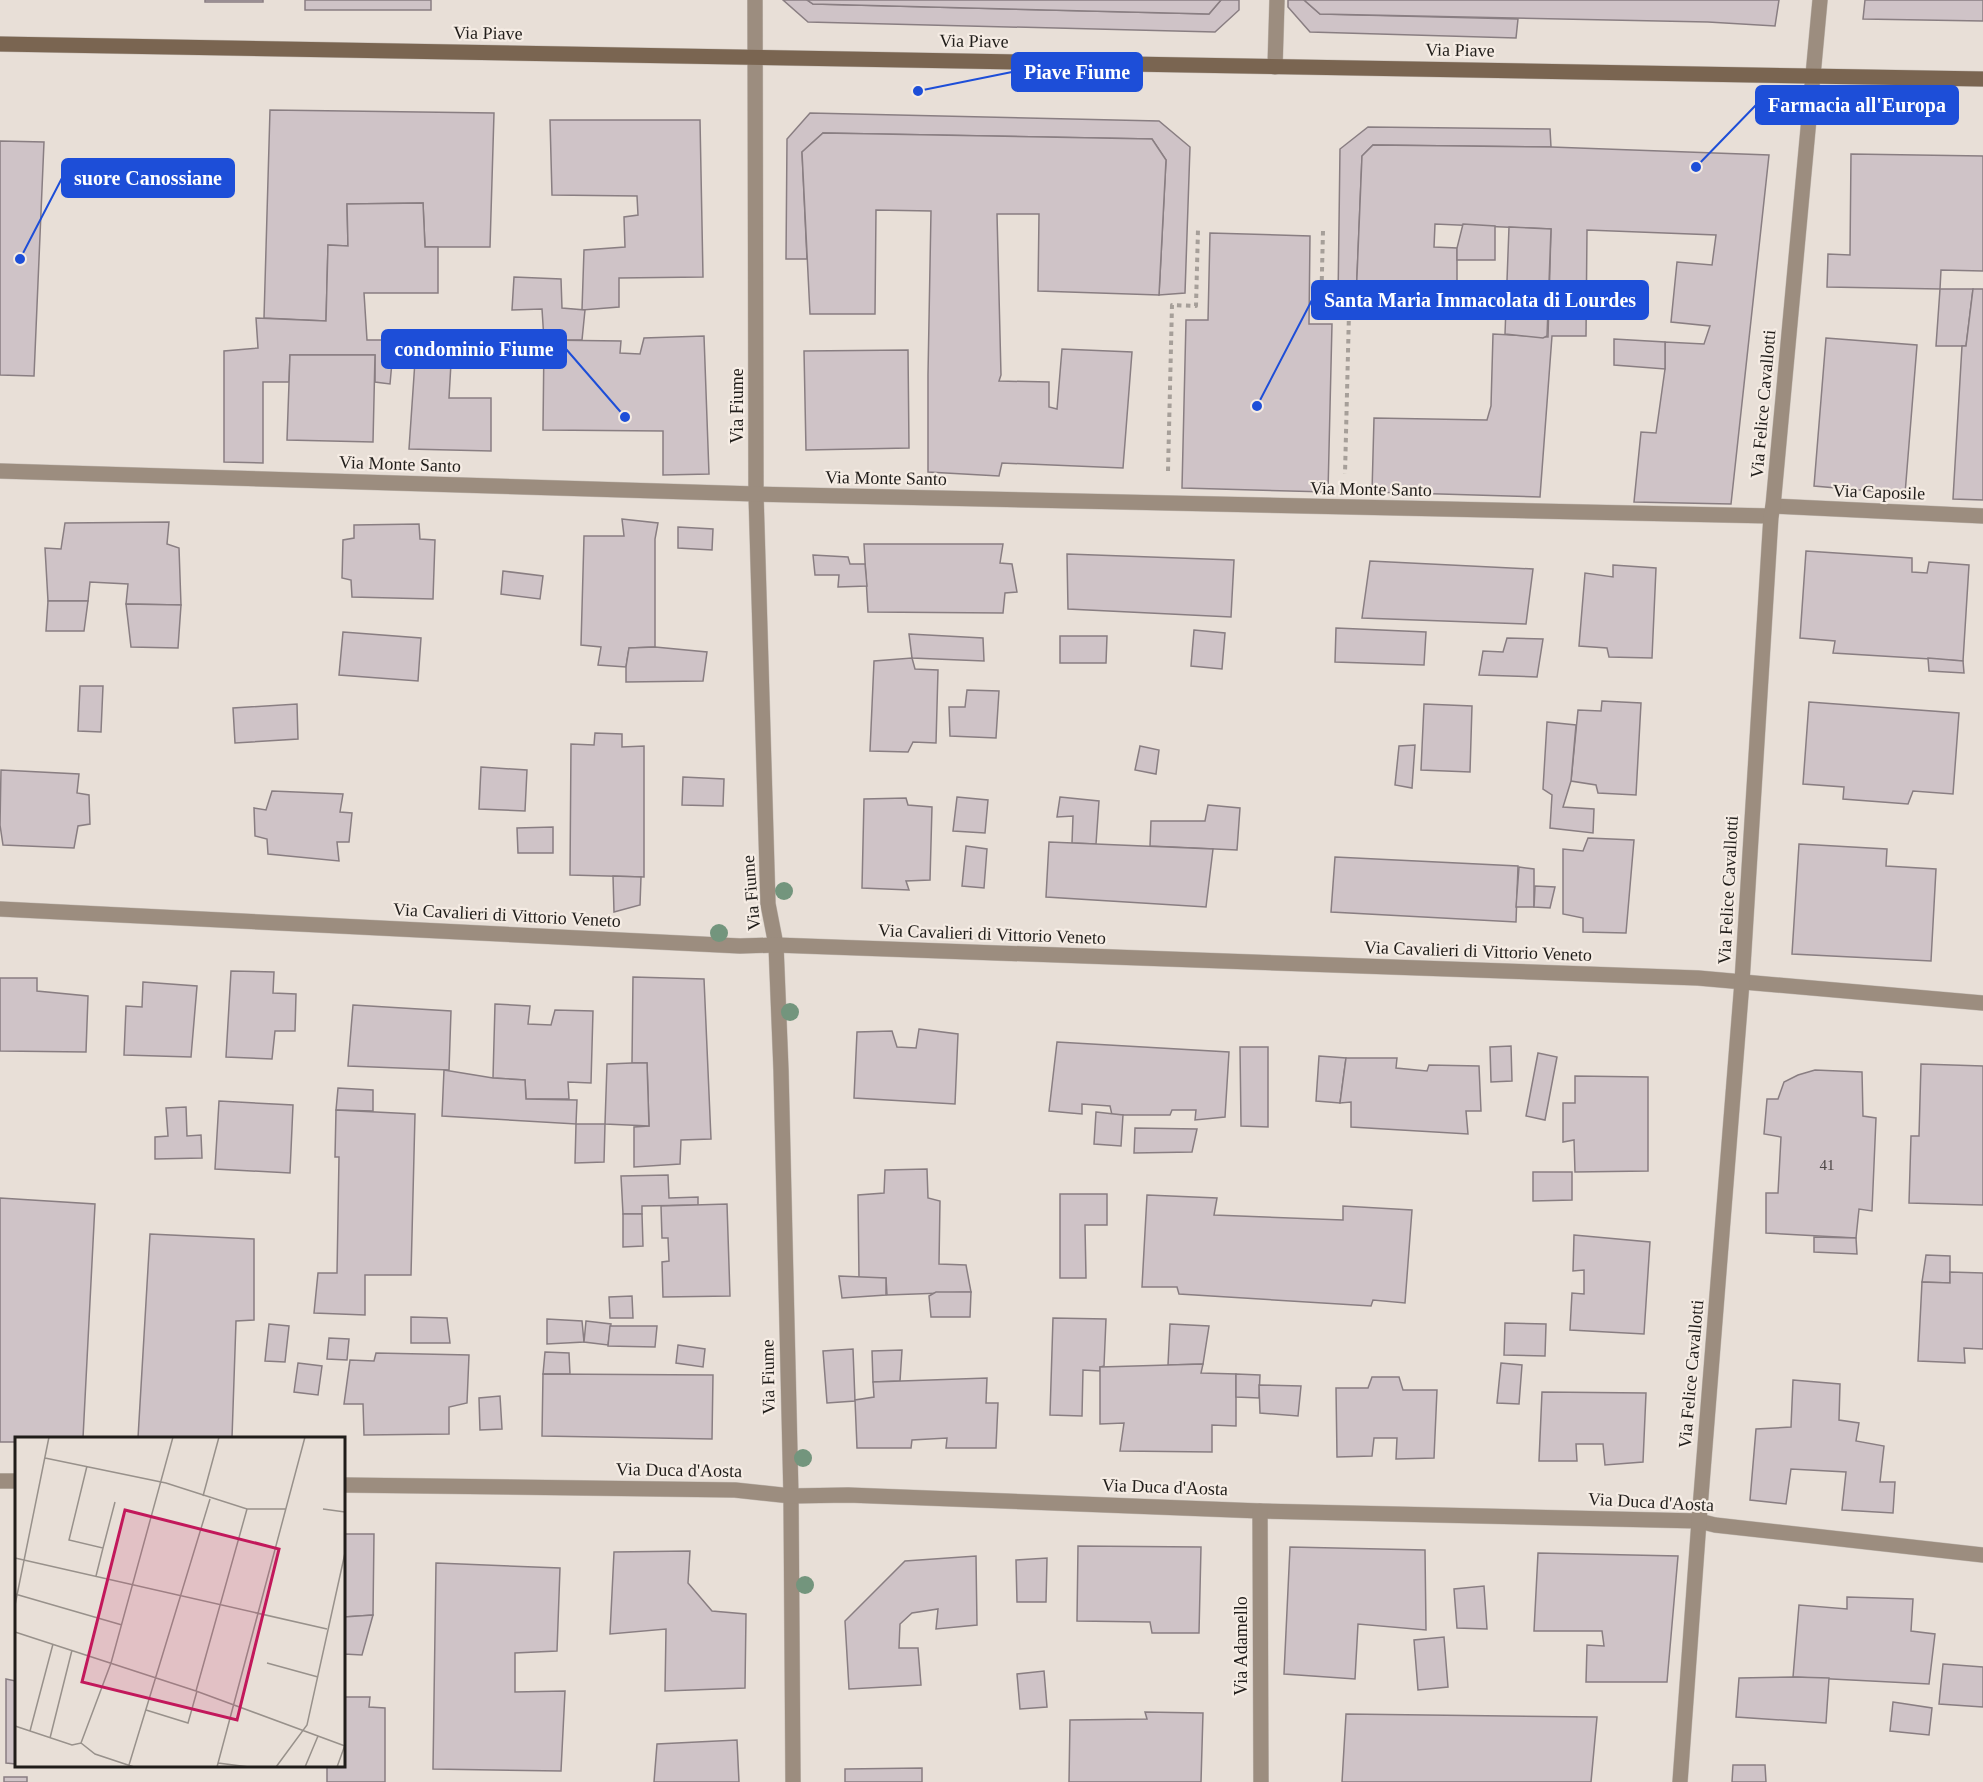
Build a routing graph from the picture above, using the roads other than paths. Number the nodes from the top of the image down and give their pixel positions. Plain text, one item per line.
1 (755, 0) edge
2 (1276, 0) edge
3 (1820, 0) edge
4 (0, 44) edge
5 (757, 57) junction
6 (1275, 67) junction
7 (1813, 75) junction
8 (1983, 79) edge
9 (0, 471) edge
10 (756, 494) junction
11 (1772, 511) junction
12 (1983, 516) edge
13 (0, 909) edge
14 (776, 945) junction
15 (1742, 982) junction
16 (1983, 1003) edge
17 (0, 1480) edge
18 (15, 1481) edge
19 (345, 1485) edge
20 (791, 1496) junction
21 (1260, 1510) junction
22 (1699, 1521) junction
23 (1983, 1555) edge
24 (793, 1782) edge
25 (1261, 1782) edge
26 (1680, 1782) edge

1 - 5 street, Via Fiume
2 - 6 street
3 - 7 street, Via Felice Cavallotti
4 - 5 street, Via Piave
5 - 6 street, Via Piave
5 - 10 street, Via Fiume
6 - 7 street, Via Piave
7 - 8 street, Via Piave
7 - 11 street, Via Felice Cavallotti
9 - 10 street, Via Monte Santo
10 - 11 street, Via Monte Santo
10 - 14 street, Via Fiume
11 - 12 street, Via Caposile
11 - 15 street, Via Felice Cavallotti
13 - 14 street, Via Cavalieri di Vittorio Veneto
14 - 15 street, Via Cavalieri di Vittorio Veneto
14 - 20 street, Via Fiume
15 - 16 street, Via Cavalieri di Vittorio Veneto
15 - 22 street, Via Felice Cavallotti
17 - 18 street
19 - 20 street, Via Duca d'Aosta
20 - 21 street, Via Duca d'Aosta
20 - 24 street, Via Fiume
21 - 22 street, Via Duca d'Aosta
21 - 25 street, Via Adamello
22 - 23 street, Via Duca d'Aosta
22 - 26 street, Via Felice Cavallotti

